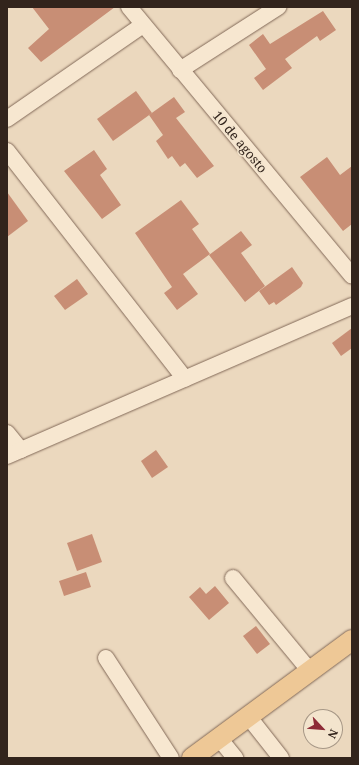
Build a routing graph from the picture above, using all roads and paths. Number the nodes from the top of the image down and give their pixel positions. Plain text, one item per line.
1 (129, 7) edge
2 (278, 7) edge
3 (143, 25) junction
4 (180, 70) junction
5 (7, 119) edge
6 (7, 151) edge
7 (352, 276) edge
8 (352, 306) edge
9 (185, 379) junction
10 (7, 433) edge
11 (14, 453) edge
12 (233, 578) dead end
13 (352, 640) edge
14 (106, 658) dead end
15 (310, 671) junction
16 (248, 716) junction
17 (219, 738) junction
18 (171, 758) edge
19 (192, 758) edge
20 (235, 758) edge
21 (282, 758) edge

1 - 3 street, 10 de agosto
2 - 4 street
3 - 4 street, 10 de agosto
3 - 5 street
4 - 7 street, 10 de agosto
6 - 9 street
8 - 9 street
9 - 11 street
10 - 11 street
12 - 15 street
13 - 15 main road
14 - 18 street
15 - 16 main road
16 - 17 main road
16 - 21 street
17 - 19 main road
17 - 20 street

